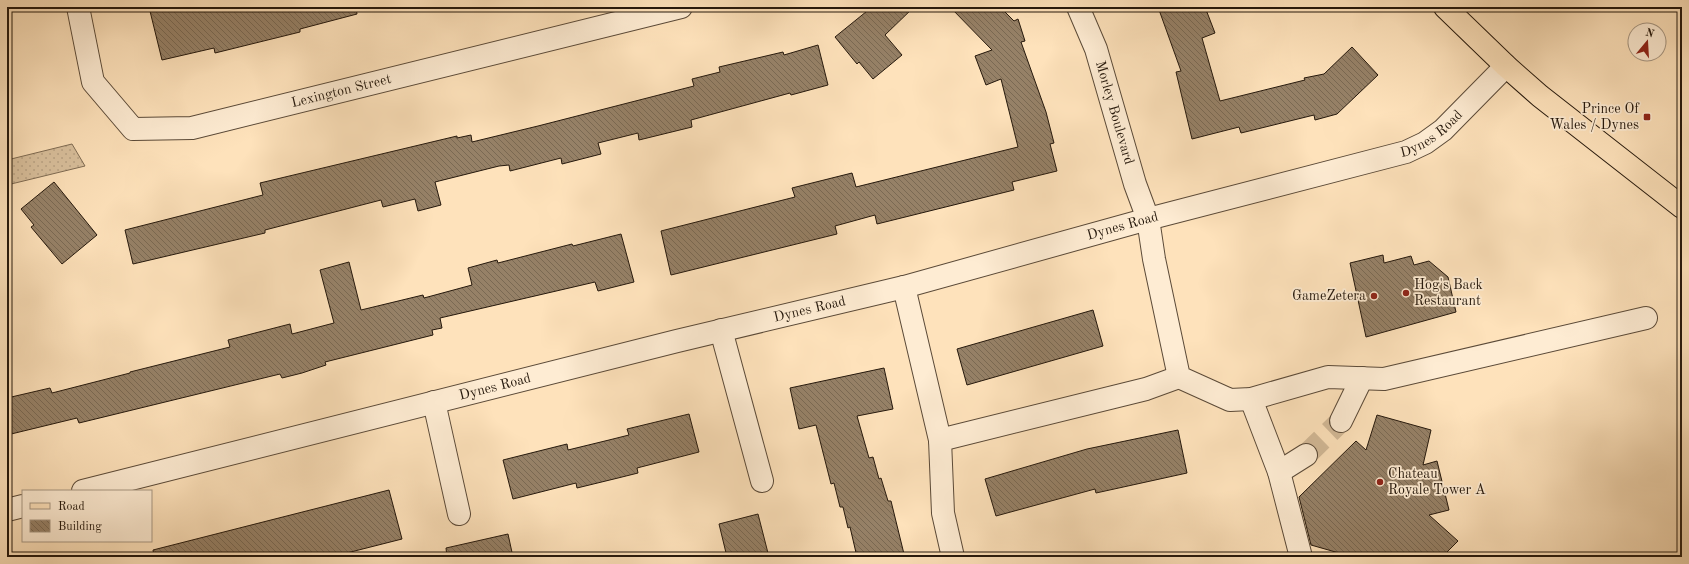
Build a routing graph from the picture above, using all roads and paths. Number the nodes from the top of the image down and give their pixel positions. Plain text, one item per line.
1 (78, 7) edge
2 (681, 7) edge
3 (1078, 7) edge
4 (1445, 7) edge
5 (1506, 66) junction
6 (1682, 207) edge
7 (1148, 220) junction
8 (904, 287) junction
9 (1646, 318) dead end
10 (721, 330) junction
11 (1179, 377) junction
12 (1362, 378) junction
13 (1251, 399) junction
14 (434, 402) junction
15 (1341, 421) tunnel mouth
16 (940, 440) junction
17 (1306, 455) tunnel mouth
18 (1279, 472) junction
19 (762, 481) dead end
20 (87, 490) edge
21 (22, 506) edge
22 (7, 510) edge
23 (459, 514) dead end
24 (953, 557) edge
25 (1301, 557) edge

1 - 2 street, Lexington Street
3 - 7 street, Morley Boulevard
4 - 5 main road
5 - 6 main road
5 - 7 street, Dynes Road
7 - 8 street, Dynes Road
7 - 11 street, Morley Boulevard
8 - 10 street, Dynes Road
8 - 16 street
9 - 12 street
10 - 14 street, Dynes Road
10 - 19 street
11 - 13 street
11 - 16 street
12 - 13 street
12 - 15 street
13 - 18 street
14 - 20 street, Dynes Road
14 - 23 street
16 - 24 street
17 - 18 street
18 - 25 street
21 - 22 street

